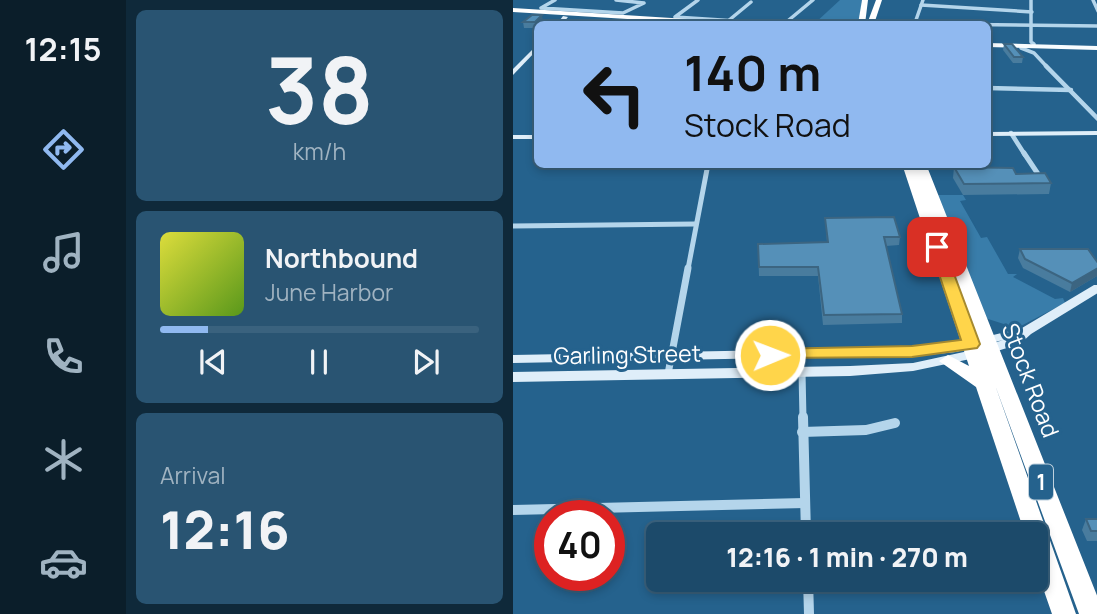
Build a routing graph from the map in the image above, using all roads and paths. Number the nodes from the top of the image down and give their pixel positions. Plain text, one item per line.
1 (555, 0) edge
2 (616, 0) edge
3 (698, 0) edge
4 (813, 0) edge
5 (865, 0) edge
6 (879, 0) edge
7 (923, 0) edge
8 (977, 0) edge
9 (1031, 0) edge
10 (1093, 0) edge
11 (751, 2) dead end
12 (921, 5) junction
13 (975, 8) junction
14 (1097, 9) edge
15 (513, 11) edge
16 (1032, 12) junction
17 (562, 15) junction
18 (560, 21) edge
19 (640, 21) edge
20 (698, 21) edge
21 (712, 21) edge
22 (732, 21) edge
23 (789, 21) edge
24 (862, 21) edge
25 (871, 21) edge
26 (919, 21) edge
27 (991, 25) edge
28 (1033, 26) junction
29 (1097, 26) edge
30 (991, 43) edge
31 (991, 44) edge
32 (1035, 45) junction
33 (1097, 46) edge
34 (534, 55) edge
35 (514, 70) edge
36 (991, 88) edge
37 (1072, 90) junction
38 (1097, 119) edge
39 (1097, 133) edge
40 (991, 134) edge
41 (1011, 134) junction
42 (513, 137) edge
43 (534, 137) edge
44 (707, 168) edge
45 (910, 168) edge
46 (921, 168) edge
47 (1040, 177) edge
48 (695, 224) junction
49 (513, 226) edge
50 (1097, 288) edge
51 (981, 347) junction
52 (671, 357) junction
53 (513, 359) edge
54 (948, 361) junction
55 (802, 372) junction
56 (668, 374) junction
57 (513, 377) edge
58 (986, 385) junction
59 (895, 423) dead end
60 (802, 432) junction
61 (805, 503) junction
62 (513, 510) edge
63 (806, 522) edge
64 (808, 592) edge
65 (809, 614) edge
66 (1064, 614) edge
67 (1091, 614) edge

1 - 2 street
3 - 21 street
4 - 23 street
5 - 24 highway
6 - 25 highway
7 - 12 street
8 - 13 street
9 - 16 street
10 - 14 street
11 - 22 street
12 - 13 street
12 - 26 street
13 - 16 street
15 - 17 highway
16 - 28 street
17 - 18 street
17 - 19 highway
17 - 20 highway
27 - 28 street
28 - 29 street
28 - 32 street
30 - 32 main road
31 - 32 main road
32 - 33 main road
32 - 33 main road
32 - 37 street
34 - 35 street
36 - 37 street
37 - 38 street
39 - 41 street
40 - 41 street
41 - 47 street
42 - 43 street
44 - 48 street
45 - 51 highway, Stock Road / 1
46 - 51 highway, Stock Road / 1
48 - 49 street
48 - 52 street
50 - 51 street
51 - 52 street, Garling Street
51 - 54 street, Garling Street
51 - 58 highway, Stock Road / 1
51 - 67 highway, Stock Road / 1
52 - 53 street, Garling Street
52 - 56 street
54 - 55 street, Garling Street
54 - 58 highway
55 - 56 street, Garling Street
55 - 60 street
56 - 57 street, Garling Street
58 - 66 highway, Stock Road / 1
59 - 60 street
60 - 61 street
61 - 62 street
61 - 63 street
64 - 65 street

